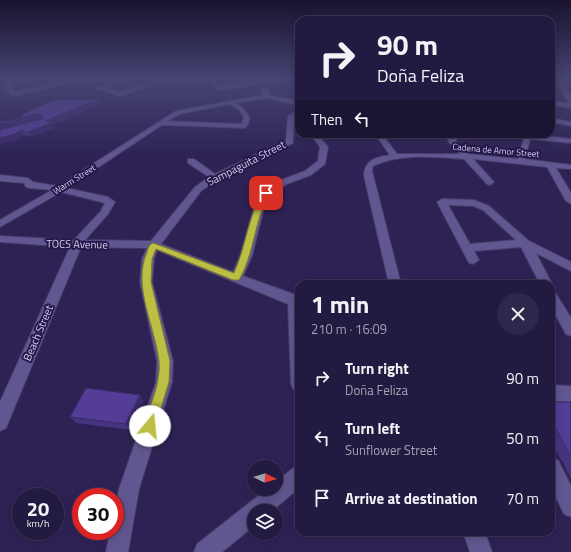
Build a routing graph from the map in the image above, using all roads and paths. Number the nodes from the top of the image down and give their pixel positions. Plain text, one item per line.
1 (216, 105) edge
2 (234, 105) edge
3 (295, 114) edge
4 (555, 121) edge
5 (161, 123) junction
6 (571, 124) edge
7 (295, 125) edge
8 (316, 138) edge
9 (381, 138) edge
10 (453, 138) edge
11 (527, 138) edge
12 (545, 138) edge
13 (571, 141) edge
14 (467, 156) junction
15 (395, 157) junction
16 (191, 161) dead end
17 (521, 161) junction
18 (550, 164) junction
19 (571, 167) edge
20 (215, 177) junction
21 (0, 178) edge
22 (490, 182) dead end
23 (59, 189) junction
24 (571, 201) edge
25 (0, 224) edge
26 (0, 239) edge
27 (525, 243) junction
28 (77, 244) junction
29 (154, 245) junction
30 (467, 248) junction
31 (473, 260) dead end
32 (571, 267) edge
33 (236, 278) junction
34 (393, 280) edge
35 (544, 280) edge
36 (295, 300) edge
37 (555, 304) edge
38 (571, 330) edge
39 (555, 393) edge
40 (571, 394) edge
41 (0, 422) edge
42 (555, 475) edge
43 (295, 479) edge
44 (265, 504) edge
45 (571, 507) edge
46 (247, 518) edge
47 (475, 536) edge
48 (117, 552) edge
49 (205, 552) edge
50 (481, 552) edge

1 - 5 street, Warm Street
2 - 5 street
3 - 7 street, Sampaguita Street
4 - 6 street
5 - 23 street, Warm Street
7 - 20 street, Sampaguita Street
8 - 33 street
9 - 15 street
10 - 14 street
11 - 17 street
12 - 13 street
14 - 15 street, Cadena de Amor Street
14 - 17 street, Cadena de Amor Street
14 - 22 street
15 - 34 street, Cadena de Amor Street
16 - 20 street
17 - 18 street, Cadena de Amor Street
18 - 19 street, Cadena de Amor Street
18 - 24 street
20 - 29 street, Sampaguita Street
21 - 23 street
23 - 25 street, Warm Street
23 - 28 street, Beach Street
26 - 28 street, TOCS Avenue
27 - 30 street
27 - 30 street
27 - 32 street
27 - 35 street
28 - 29 street, TOCS Avenue
28 - 41 street, Beach Street
29 - 33 street
29 - 48 street, Sampaguita Street
30 - 31 street
33 - 36 street
37 - 38 street
39 - 40 street
42 - 45 street
43 - 44 street
46 - 49 street
47 - 50 street

